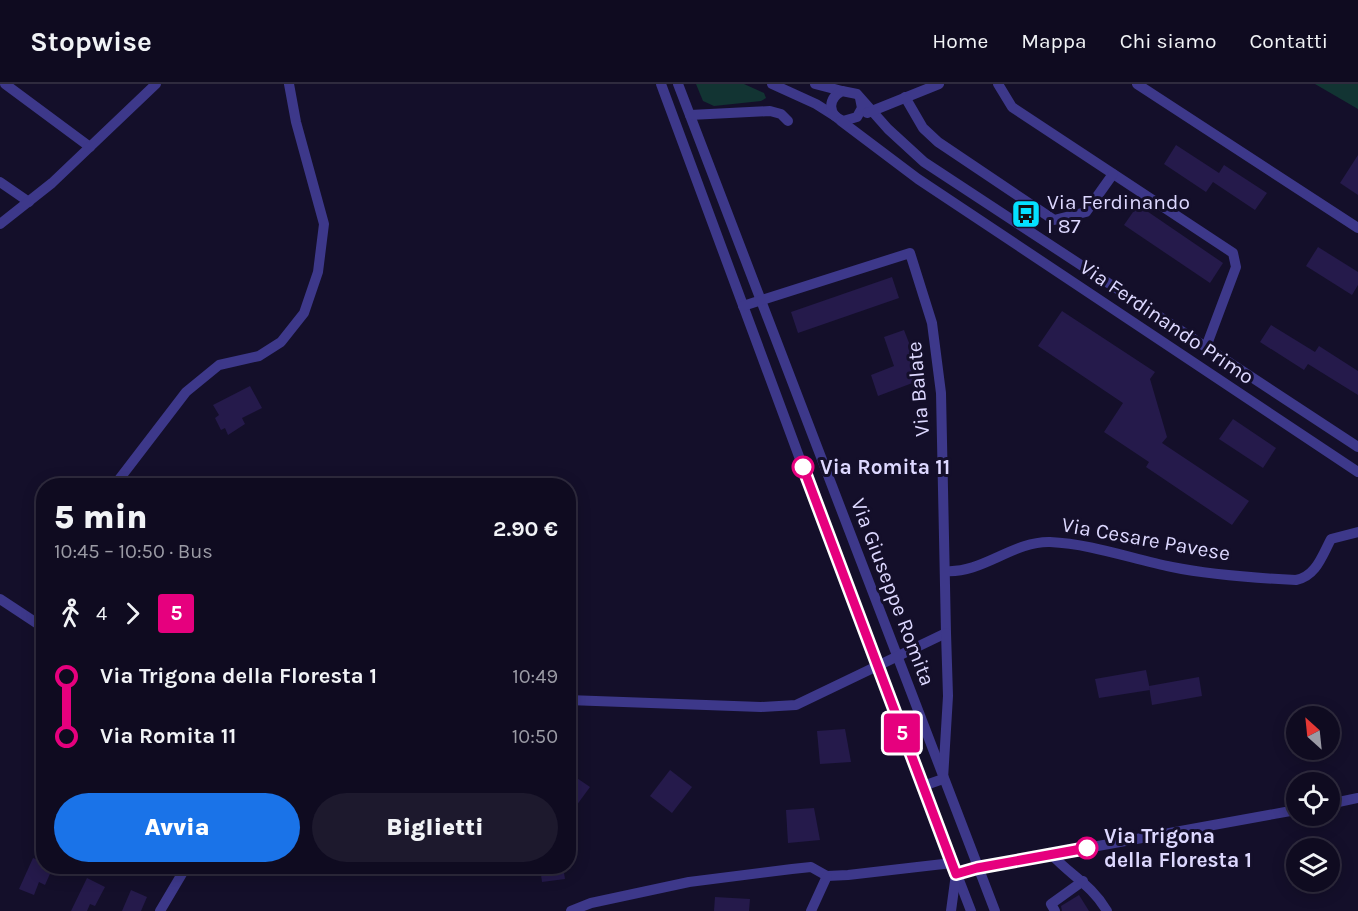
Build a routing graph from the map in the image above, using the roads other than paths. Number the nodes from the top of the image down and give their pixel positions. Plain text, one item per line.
1 (5, 84) edge
2 (156, 84) edge
3 (289, 84) edge
4 (661, 84) edge
5 (772, 84) edge
6 (815, 84) edge
7 (939, 84) edge
8 (998, 84) edge
9 (1137, 84) edge
10 (679, 86) edge
11 (850, 92) edge
12 (900, 99) junction
13 (872, 111) junction
14 (690, 115) junction
15 (857, 117) junction
16 (837, 118) junction
17 (788, 121) dead end
18 (90, 147) junction
19 (703, 148) junction
20 (688, 153) junction
21 (1113, 174) junction
22 (0, 182) edge
23 (30, 202) junction
24 (0, 224) edge
25 (1019, 225) junction
26 (1358, 228) edge
27 (1010, 239) junction
28 (1040, 239) junction
29 (1031, 253) junction
30 (761, 301) junction
31 (742, 306) junction
32 (1175, 327) junction
33 (1163, 345) junction
34 (1206, 348) junction
35 (1220, 357) junction
36 (788, 372) junction
37 (1208, 374) junction
38 (770, 377) junction
39 (1358, 447) edge
40 (1358, 472) edge
41 (120, 478) edge
42 (1358, 532) edge
43 (945, 571) junction
44 (0, 599) edge
45 (36, 623) edge
46 (946, 633) junction
47 (897, 657) junction
48 (877, 667) junction
49 (576, 700) edge
50 (943, 779) junction
51 (922, 786) junction
52 (1358, 798) edge
53 (1340, 802) edge
54 (1286, 812) edge
55 (1051, 854) junction
56 (952, 863) junction
57 (977, 868) junction
58 (182, 874) edge
59 (956, 874) junction
60 (827, 876) junction
61 (1083, 881) junction
62 (160, 911) edge
63 (571, 911) edge
64 (811, 911) edge
65 (951, 911) edge
66 (971, 911) edge
67 (994, 911) edge
68 (1055, 911) edge
69 (1107, 911) edge

1 - 18 street
2 - 18 street
3 - 41 street
4 - 20 street, Via Giuseppe Romita
5 - 16 street, Via Ferdinando Primo
6 - 11 street
7 - 12 street
8 - 21 street
9 - 26 street
10 - 14 street, Via Giuseppe Romita
11 - 12 street
11 - 13 street, Via Ferdinando Primo
11 - 15 street
11 - 16 street
12 - 13 street
12 - 21 street
13 - 15 street
13 - 25 street, Via Ferdinando Primo
14 - 17 street
14 - 19 street, Via Giuseppe Romita
15 - 16 street
16 - 27 street, Via Ferdinando Primo
18 - 23 street
19 - 20 street
19 - 30 street, Via Giuseppe Romita
20 - 31 street, Via Giuseppe Romita
21 - 34 street
22 - 23 street
23 - 24 street
25 - 27 street
25 - 28 street, Via Ferdinando Primo
27 - 29 street, Via Ferdinando Primo
28 - 29 street
28 - 32 street, Via Ferdinando Primo
29 - 33 street, Via Ferdinando Primo
30 - 31 street
30 - 36 street, Via Giuseppe Romita
30 - 43 street, Via Balate
31 - 38 street, Via Giuseppe Romita
32 - 33 street
32 - 34 street, Via Ferdinando Primo
33 - 37 street, Via Ferdinando Primo
34 - 35 street, Via Ferdinando Primo
35 - 37 street
35 - 39 street, Via Ferdinando Primo
36 - 38 street
36 - 47 street, Via Giuseppe Romita
37 - 40 street, Via Ferdinando Primo
38 - 48 street, Via Giuseppe Romita
42 - 43 street, Via Cesare Pavese
43 - 46 street, Via Balate
44 - 45 street
46 - 47 street
46 - 50 street, Via Balate
47 - 48 street
47 - 50 street, Via Giuseppe Romita
48 - 49 street
48 - 51 street, Via Giuseppe Romita
50 - 51 street
50 - 57 street, Via Giuseppe Romita
51 - 56 street, Via Giuseppe Romita
52 - 53 street
54 - 55 street
55 - 57 street
55 - 61 street
56 - 59 street, Via Giuseppe Romita
56 - 60 street
57 - 59 street
57 - 67 street, Via Giuseppe Romita
58 - 62 street
59 - 65 street
59 - 66 street, Via Giuseppe Romita
60 - 63 street
60 - 64 street
61 - 68 street
61 - 69 street

